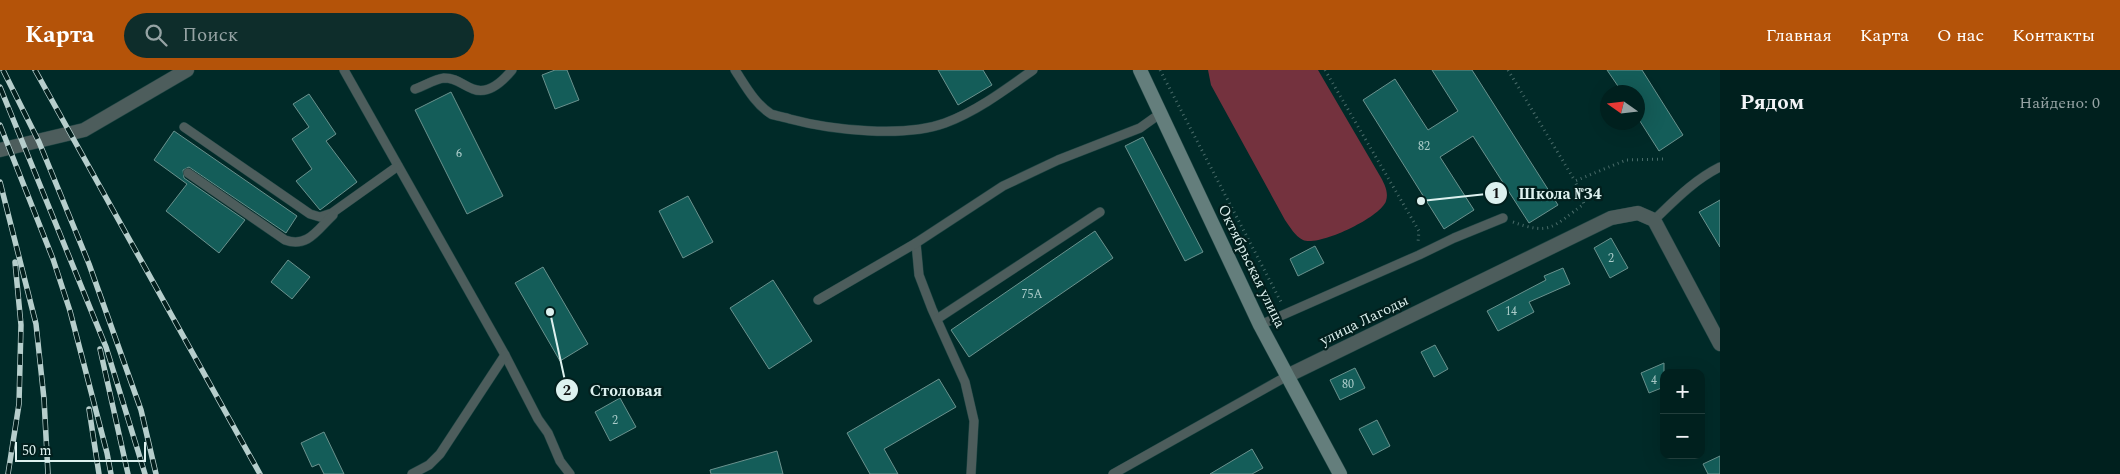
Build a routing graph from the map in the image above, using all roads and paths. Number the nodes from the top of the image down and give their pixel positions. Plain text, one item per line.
1 (187, 70) edge
2 (344, 70) edge
3 (512, 70) edge
4 (735, 70) edge
5 (1033, 70) edge
6 (1140, 70) edge
7 (1160, 70) edge
8 (1325, 70) edge
9 (1508, 70) edge
10 (415, 89) dead end
11 (1161, 113) junction
12 (184, 127) dead end
13 (0, 150) edge
14 (1664, 158) dead end
15 (398, 166) junction
16 (1720, 167) edge
17 (188, 173) dead end
18 (1575, 181) junction
19 (338, 209) junction
20 (1100, 212) dead end
21 (1503, 218) joint
22 (1654, 220) junction
23 (916, 243) junction
24 (1416, 246) dead end
25 (818, 300) dead end
26 (937, 319) junction
27 (1258, 320) junction
28 (1720, 344) edge
29 (505, 355) junction
30 (1289, 375) junction
31 (412, 474) edge
32 (570, 474) edge
33 (971, 474) edge
34 (1113, 474) edge
35 (1340, 474) edge

1 - 13 street
2 - 15 lane
3 - 10 lane
4 - 5 lane
6 - 11 main road, Октябрьская улица
7 - 27 path
8 - 24 path
9 - 18 path
11 - 23 lane
11 - 27 main road, Октябрьская улица
12 - 19 lane
14 - 18 path
15 - 19 lane
15 - 29 lane
16 - 22 lane
17 - 19 lane
18 - 21 path
20 - 26 lane
21 - 27 lane
22 - 28 street
22 - 30 street, улица Лагоды
23 - 25 lane
23 - 26 lane
26 - 33 lane
27 - 30 main road, Октябрьская улица
29 - 31 lane
29 - 32 lane
30 - 34 lane, улица Лагоды
30 - 35 main road, Октябрьская улица

